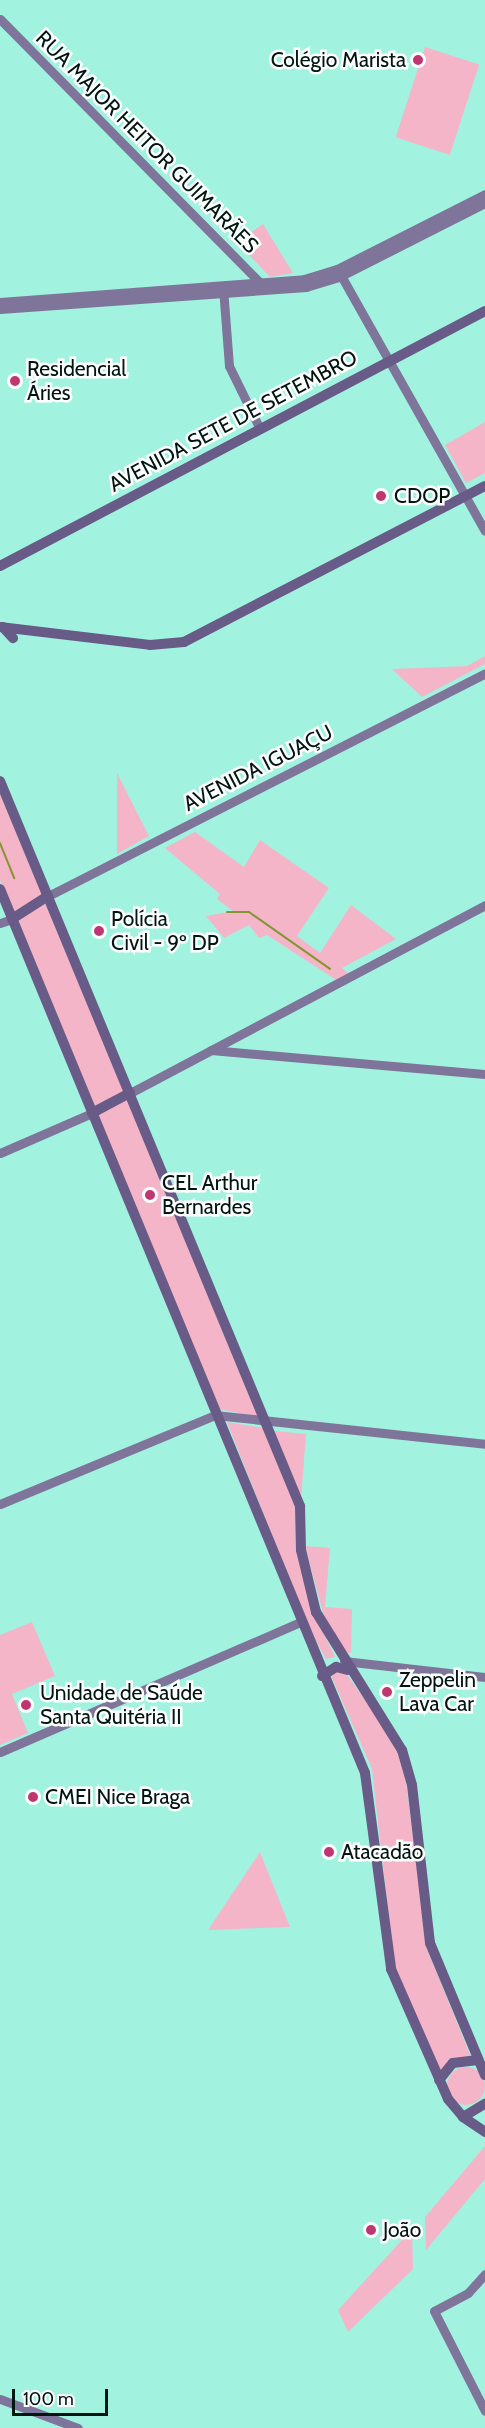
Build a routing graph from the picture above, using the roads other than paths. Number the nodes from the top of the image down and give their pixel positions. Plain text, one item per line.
1 (0, 20) edge
2 (485, 194) edge
3 (485, 203) edge
4 (339, 273) junction
5 (265, 287) junction
6 (223, 290) junction
7 (0, 302) edge
8 (0, 309) edge
9 (485, 311) edge
10 (388, 361) junction
11 (260, 429) junction
12 (485, 486) edge
13 (466, 496) junction
14 (485, 531) edge
15 (0, 566) edge
16 (1, 627) edge
17 (13, 638) dead end
18 (150, 645) junction
19 (126, 651) dead end
20 (485, 673) edge
21 (0, 781) edge
22 (0, 889) edge
23 (48, 896) junction
24 (485, 905) edge
25 (12, 919) junction
26 (0, 924) edge
27 (211, 1050) junction
28 (485, 1074) edge
29 (130, 1093) junction
30 (92, 1113) junction
31 (0, 1153) edge
32 (215, 1414) junction
33 (266, 1421) junction
34 (485, 1444) edge
35 (0, 1504) edge
36 (301, 1622) junction
37 (316, 1658) junction
38 (345, 1665) junction
39 (322, 1676) junction
40 (485, 1677) edge
41 (0, 1752) edge
42 (478, 2060) junction
43 (485, 2075) edge
44 (440, 2080) junction
45 (485, 2104) edge
46 (462, 2117) junction
47 (485, 2132) edge
48 (485, 2274) edge
49 (0, 2399) edge
50 (485, 2411) edge
51 (78, 2428) edge

1 - 5 main road, RUA MAJOR HEITOR GUIMARÃES
2 - 4 main road
3 - 4 main road
4 - 5 main road
4 - 10 main road
5 - 6 main road
6 - 7 main road
6 - 8 main road
6 - 11 main road
9 - 10 main road, AVENIDA SETE DE SETEMBRO
10 - 11 main road, AVENIDA SETE DE SETEMBRO
10 - 13 main road
11 - 15 main road, AVENIDA SETE DE SETEMBRO
12 - 13 main road
13 - 14 main road
13 - 18 main road
16 - 17 main road
16 - 18 main road
18 - 19 main road
20 - 23 main road, AVENIDA IGUAÇU
21 - 23 main road
22 - 25 main road
23 - 25 main road
23 - 29 main road
24 - 27 main road
25 - 26 main road
25 - 30 main road
27 - 28 main road
27 - 29 main road
29 - 30 main road
29 - 33 main road
30 - 31 main road
30 - 32 main road
32 - 33 main road
32 - 35 main road
32 - 36 main road
33 - 34 main road
33 - 38 main road
36 - 37 main road
36 - 41 main road
37 - 38 main road
37 - 39 main road
38 - 39 main road
38 - 40 main road
38 - 42 main road
39 - 44 main road
42 - 43 main road
42 - 44 main road
44 - 46 main road
45 - 46 main road
46 - 47 main road
48 - 50 main road
49 - 51 main road

